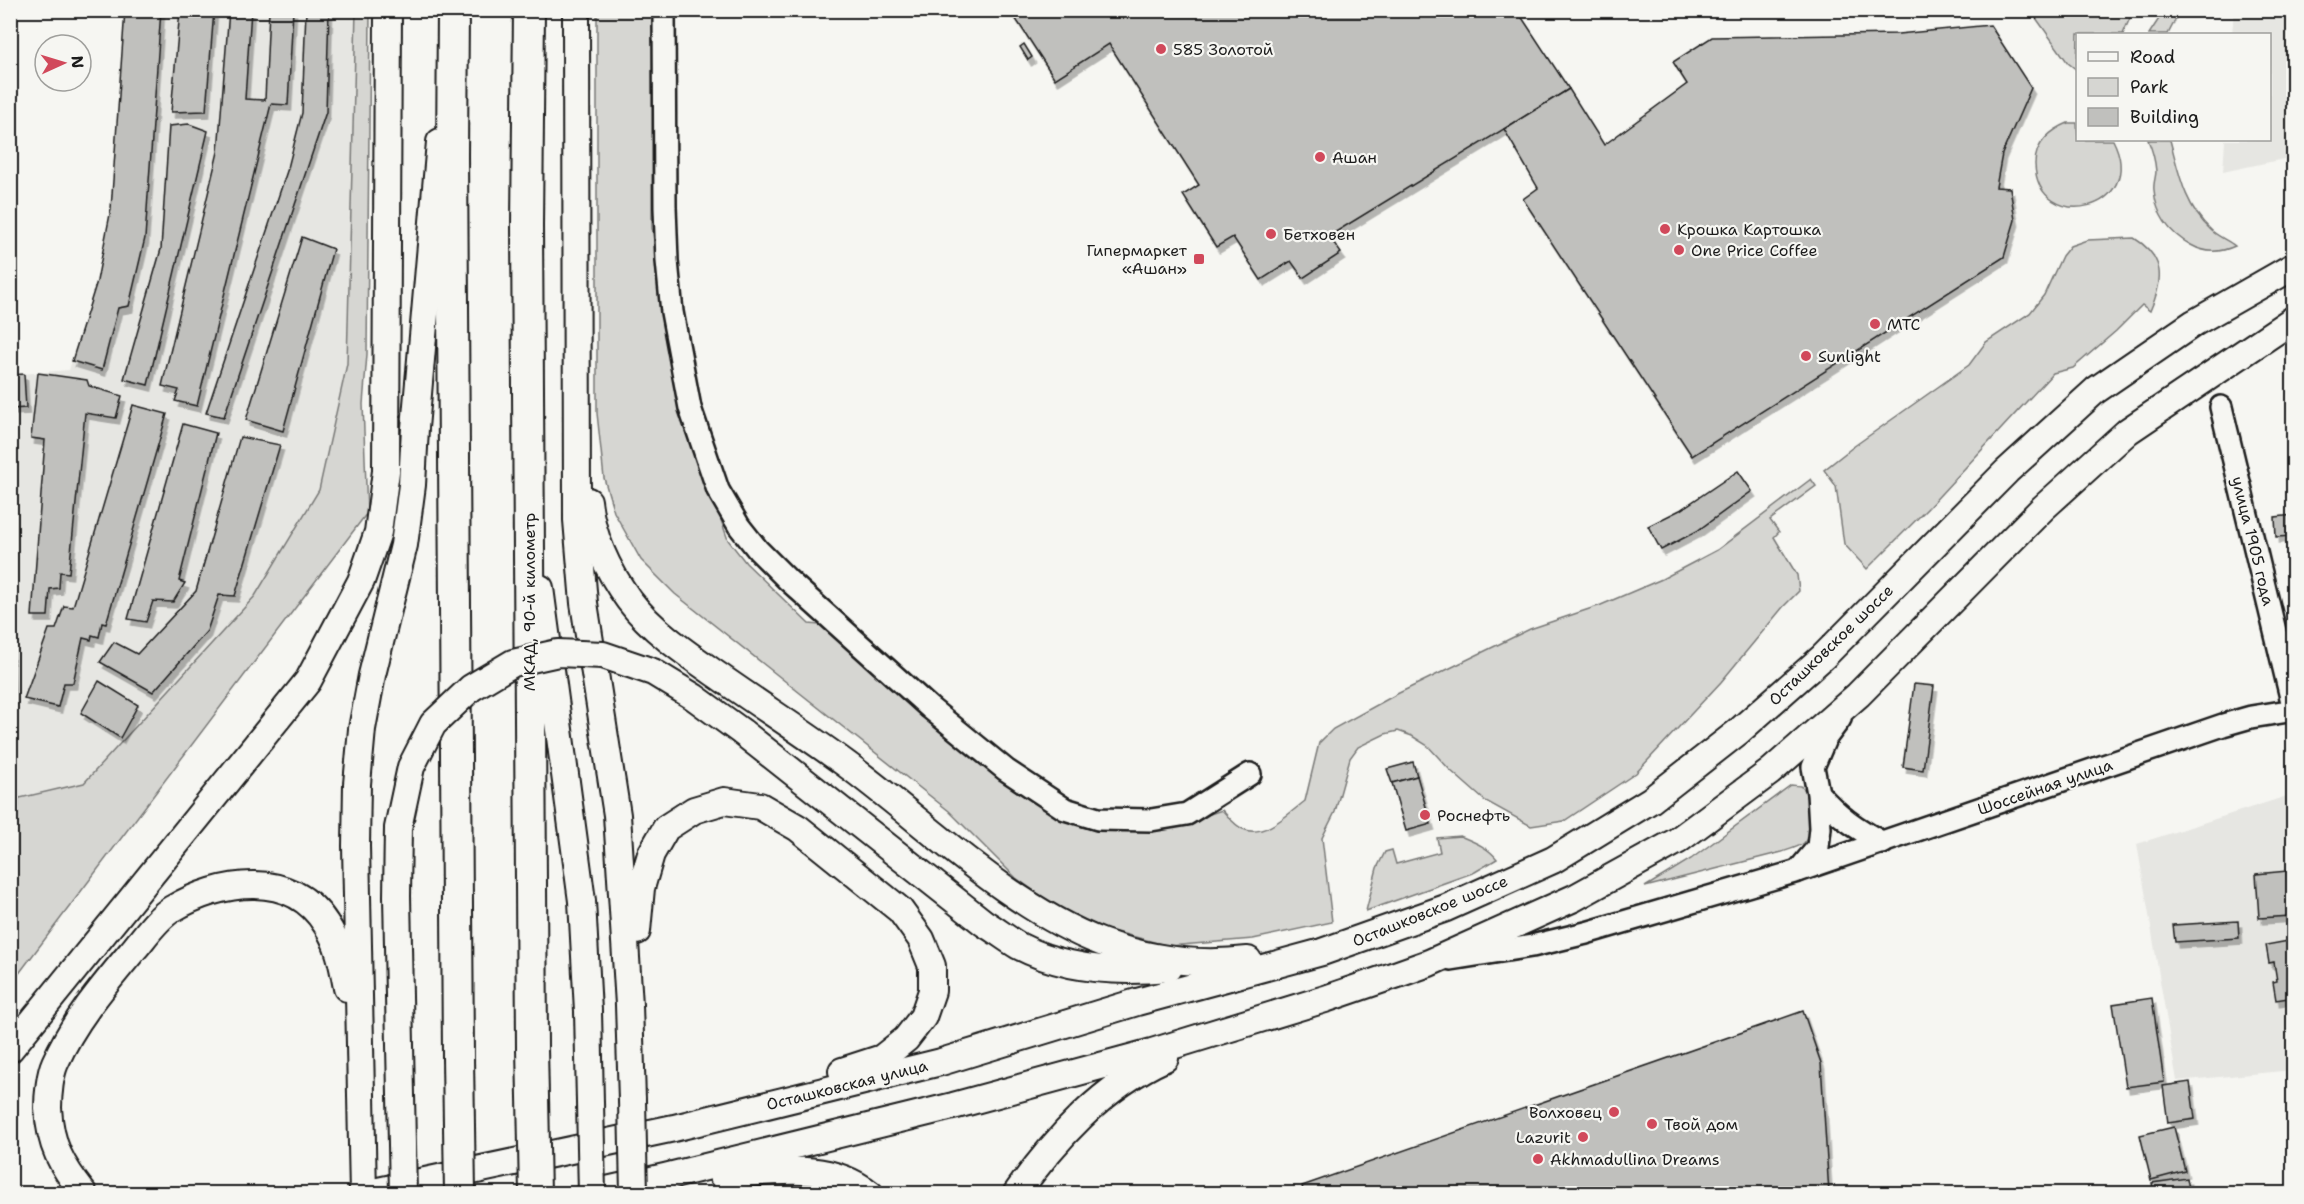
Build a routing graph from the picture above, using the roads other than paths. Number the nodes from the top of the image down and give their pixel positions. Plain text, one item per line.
1 (388, 10) edge
2 (453, 10) edge
3 (530, 10) edge
4 (576, 10) edge
5 (664, 10) edge
6 (2294, 266) edge
7 (2294, 319) edge
8 (2221, 407) dead end
9 (577, 424) junction
10 (529, 508) junction
11 (1858, 695) junction
12 (2294, 710) edge
13 (1250, 774) dead end
14 (1818, 793) junction
15 (1883, 843) junction
16 (1798, 871) junction
17 (1323, 952) junction
18 (1429, 963) junction
19 (1215, 964) junction
20 (629, 1005) junction
21 (1236, 1027) junction
22 (10, 1049) edge
23 (360, 1075) junction
24 (674, 1128) junction
25 (665, 1177) junction
26 (84, 1194) edge
27 (364, 1194) edge
28 (404, 1194) edge
29 (460, 1194) edge
30 (535, 1194) edge
31 (590, 1194) edge
32 (634, 1194) edge
33 (870, 1194) edge
34 (1016, 1194) edge

1 - 22 main road
2 - 23 main road
2 - 29 highway, bridge
3 - 10 highway, МКАД, 90-й километр
4 - 9 main road
5 - 13 street
6 - 17 main road, Осташковское шоссе
7 - 11 main road
8 - 12 street, улица 1905 года
9 - 19 main road
9 - 20 main road
10 - 30 highway, МКАД, 90-й километр, bridge
10 - 31 main road, bridge
11 - 14 street
11 - 18 main road
12 - 15 street, Шоссейная улица
14 - 15 street
14 - 16 street
15 - 16 street, Шоссейная улица
16 - 18 street, Шоссейная улица
17 - 19 main road
17 - 24 main road, Осташковская улица
18 - 21 main road
19 - 28 main road, bridge
20 - 24 main road
20 - 32 main road, bridge
21 - 25 main road
21 - 34 main road
23 - 26 main road
23 - 27 main road
24 - 27 main road, Осташковская улица
25 - 31 main road
25 - 33 main road

